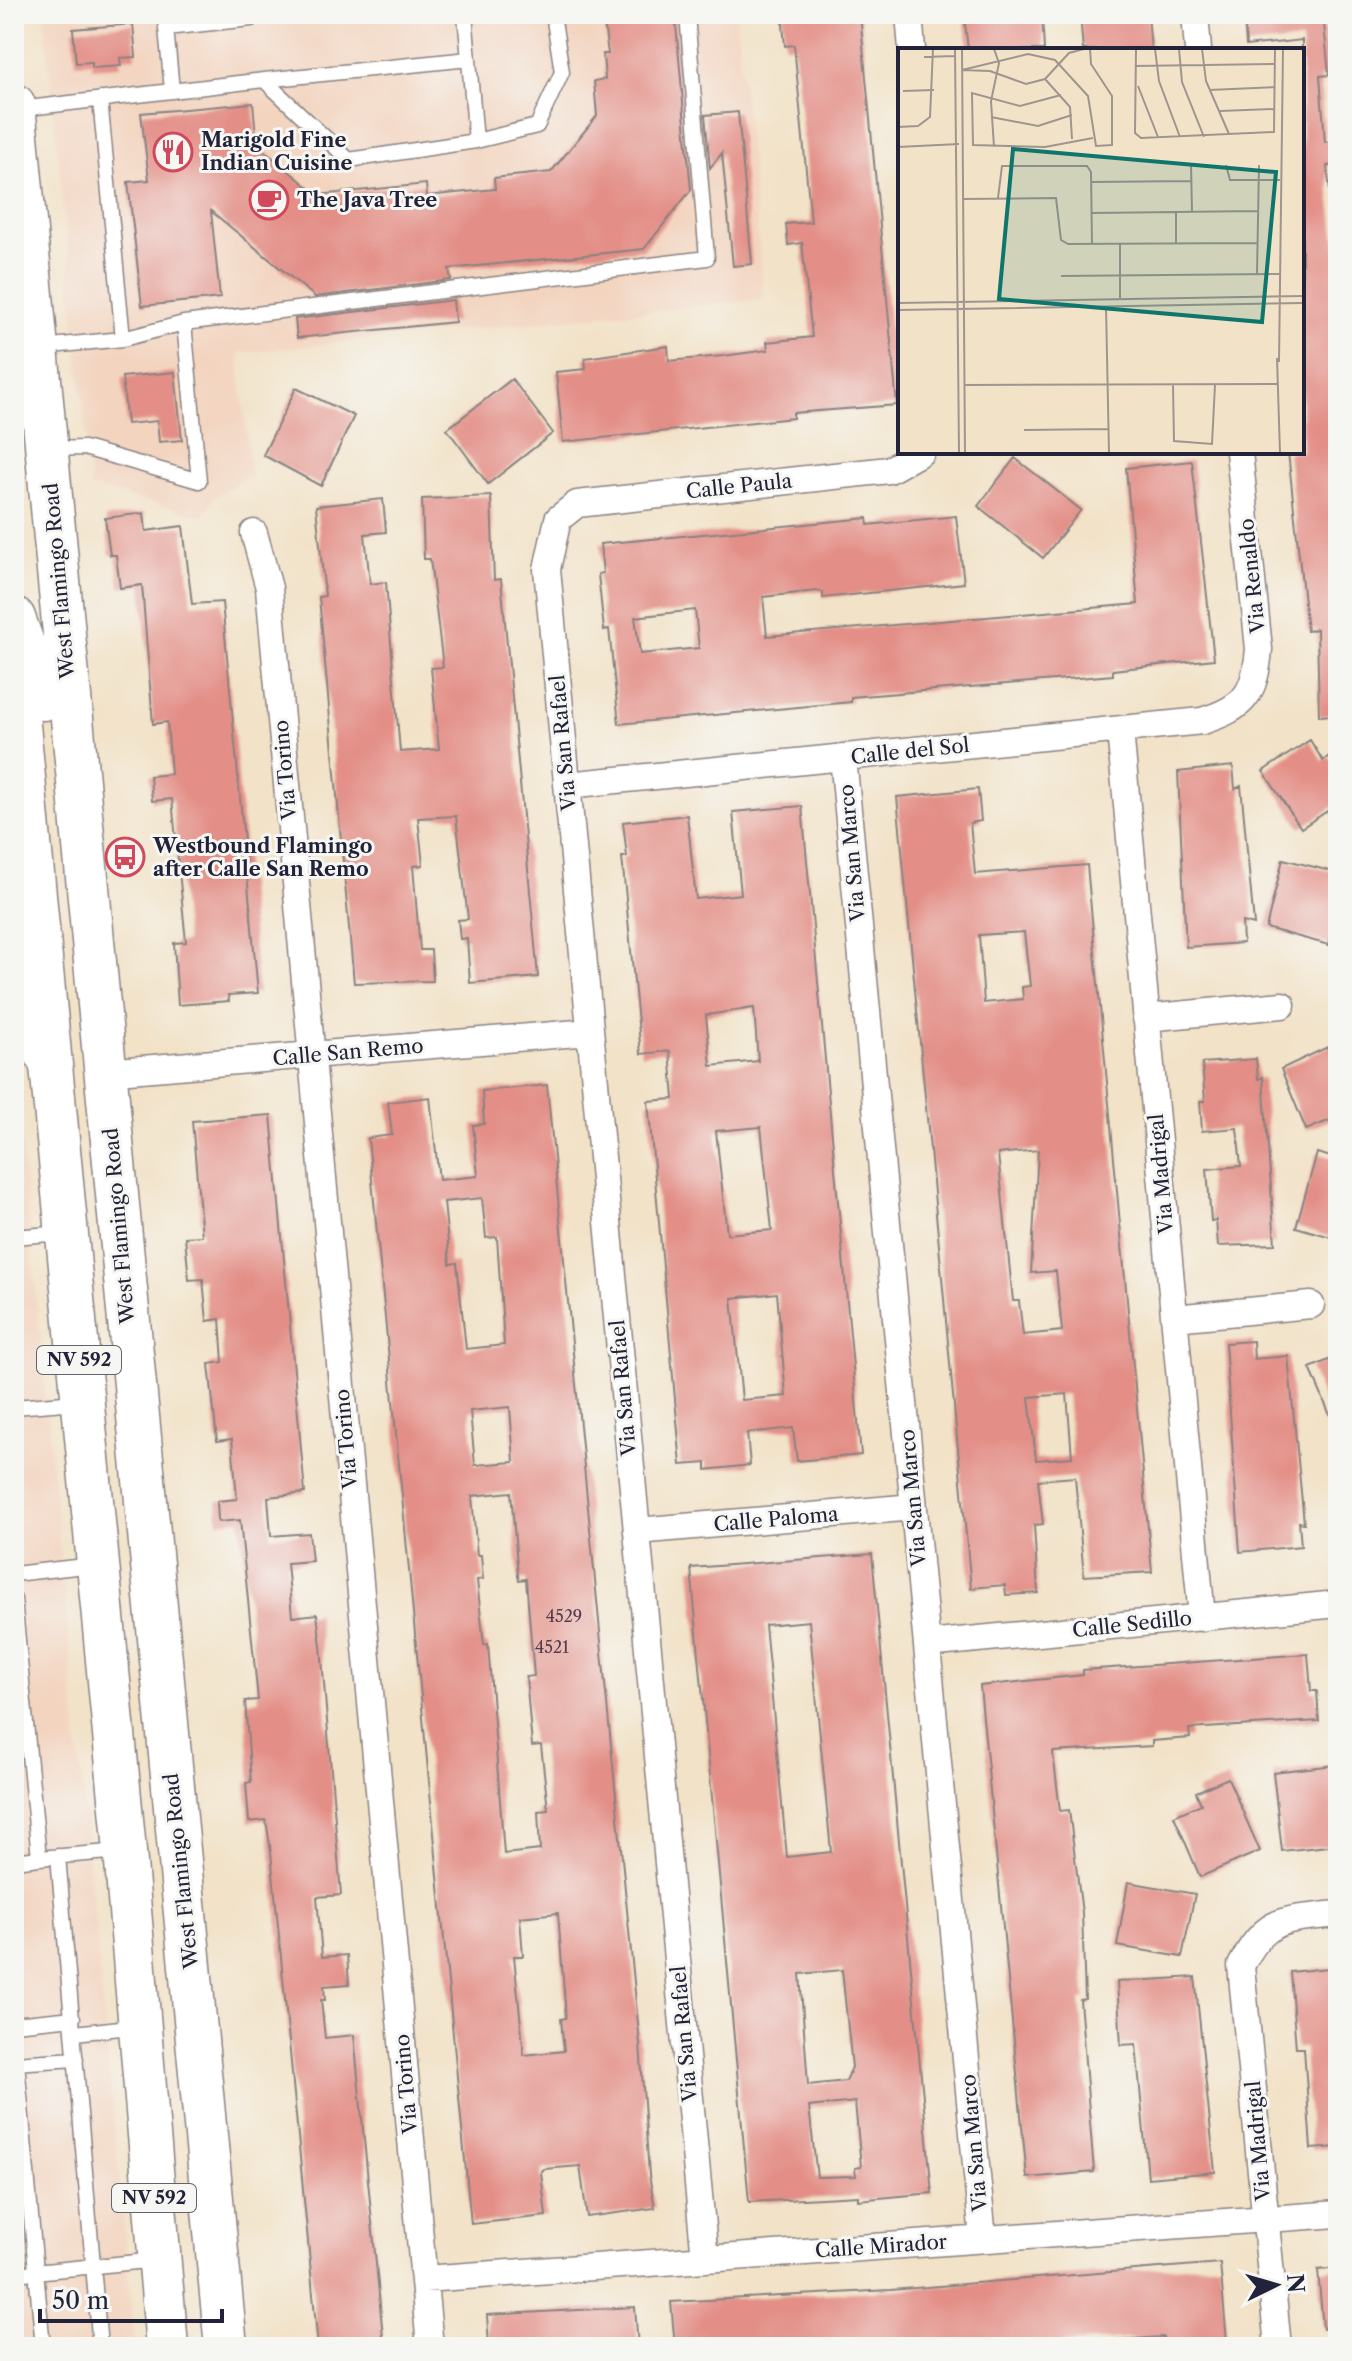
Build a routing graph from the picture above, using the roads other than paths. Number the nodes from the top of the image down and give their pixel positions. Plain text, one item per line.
1 (251, 14) edge
2 (465, 14) edge
3 (553, 14) edge
4 (687, 14) edge
5 (909, 14) edge
6 (1195, 14) edge
7 (168, 21) edge
8 (912, 48) edge
9 (1198, 48) edge
10 (469, 59) junction
11 (264, 80) junction
12 (172, 90) junction
13 (100, 99) junction
14 (14, 107) edge
15 (476, 141) junction
16 (184, 323) junction
17 (26, 337) edge
18 (123, 339) junction
19 (14, 398) edge
20 (917, 454) edge
21 (1239, 454) edge
22 (49, 469) junction
23 (558, 519) joint
24 (254, 533) dead end
25 (14, 618) edge
26 (15, 690) edge
27 (1247, 698) joint
28 (1120, 730) junction
29 (843, 757) junction
30 (567, 785) junction
31 (81, 814) junction
32 (21, 816) edge
33 (27, 956) edge
34 (1282, 1005) dead end
35 (14, 1007) edge
36 (1146, 1018) junction
37 (590, 1032) junction
38 (311, 1055) junction
39 (105, 1072) junction
40 (52, 1074) junction
41 (67, 1232) junction
42 (14, 1237) edge
43 (1311, 1305) dead end
44 (1174, 1318) junction
45 (83, 1401) junction
46 (14, 1407) edge
47 (914, 1507) junction
48 (637, 1531) junction
49 (150, 1558) junction
50 (98, 1564) junction
51 (14, 1574) edge
52 (14, 1602) edge
53 (1338, 1604) edge
54 (1202, 1618) junction
55 (927, 1644) junction
56 (19, 1704) edge
57 (21, 1749) edge
58 (176, 1827) junction
59 (125, 1851) junction
60 (58, 1856) junction
61 (39, 1858) junction
62 (14, 1861) edge
63 (1338, 1914) edge
64 (14, 2024) edge
65 (74, 2026) junction
66 (139, 2026) junction
67 (76, 2059) junction
68 (15, 2063) edge
69 (1338, 2214) edge
70 (1266, 2219) junction
71 (983, 2239) junction
72 (705, 2259) junction
73 (160, 2260) junction
74 (94, 2267) junction
75 (36, 2273) junction
76 (14, 2274) edge
77 (424, 2279) junction
78 (43, 2347) edge
79 (100, 2347) edge
80 (167, 2347) edge
81 (226, 2347) edge
82 (430, 2347) edge
83 (1278, 2347) edge

1 - 7 lane
2 - 10 lane
3 - 15 lane
4 - 16 lane
5 - 8 street
6 - 9 street
7 - 12 lane
10 - 11 lane
10 - 15 lane
11 - 12 lane
11 - 15 lane
12 - 13 lane
13 - 14 lane
13 - 18 lane
14 - 17 main road, West Flamingo Road / NV 592
16 - 18 lane
16 - 22 lane
17 - 18 lane
17 - 22 main road, West Flamingo Road / NV 592
19 - 22 main road
20 - 23 street, Calle Paula
21 - 27 street, Via Renaldo
22 - 31 main road, West Flamingo Road / NV 592
23 - 30 street, Via San Rafael
24 - 38 street, Via Torino
25 - 31 main road
26 - 32 main road, NV 592
27 - 28 street, Calle del Sol
28 - 29 street, Calle del Sol
28 - 36 street, Via Madrigal
29 - 30 street, Calle del Sol
29 - 47 street, Via San Marco
30 - 37 street, Via San Rafael
31 - 39 main road, West Flamingo Road / NV 592
32 - 33 main road, NV 592
33 - 39 main road
33 - 40 main road, NV 592
34 - 36 street
35 - 40 street
36 - 44 street, Via Madrigal
37 - 38 street, Calle San Remo
37 - 48 street, Via San Rafael
38 - 39 street, Calle San Remo
38 - 77 street, Via Torino
39 - 49 main road, West Flamingo Road / NV 592
40 - 41 main road, NV 592
41 - 42 lane
41 - 45 main road, NV 592
43 - 44 street
44 - 54 street, Via Madrigal
45 - 46 lane
45 - 49 main road
45 - 50 main road, NV 592
47 - 48 street, Calle Paloma
47 - 55 street, Via San Marco
48 - 72 street, Via San Rafael
49 - 58 main road, West Flamingo Road / NV 592
50 - 51 lane
50 - 58 main road
50 - 59 main road, NV 592
52 - 56 lane
53 - 54 street, Calle Sedillo
54 - 55 street, Calle Sedillo
55 - 71 street, Via San Marco
56 - 57 lane
57 - 61 lane
58 - 81 main road, West Flamingo Road / NV 592
59 - 60 lane
59 - 66 main road, NV 592
60 - 61 lane
60 - 65 lane
61 - 62 lane
63 - 70 street, Via Madrigal
64 - 65 lane
65 - 66 lane
65 - 67 lane
66 - 73 main road, NV 592
67 - 68 lane
67 - 74 lane
68 - 75 lane
69 - 70 street, Calle Mirador
70 - 71 street, Calle Mirador
70 - 83 street, Via Madrigal
71 - 72 street, Calle Mirador
72 - 77 street, Calle Mirador
73 - 74 lane
73 - 80 main road, NV 592
74 - 75 lane
74 - 79 lane
75 - 76 lane
75 - 78 lane
77 - 82 street, Via Torino

